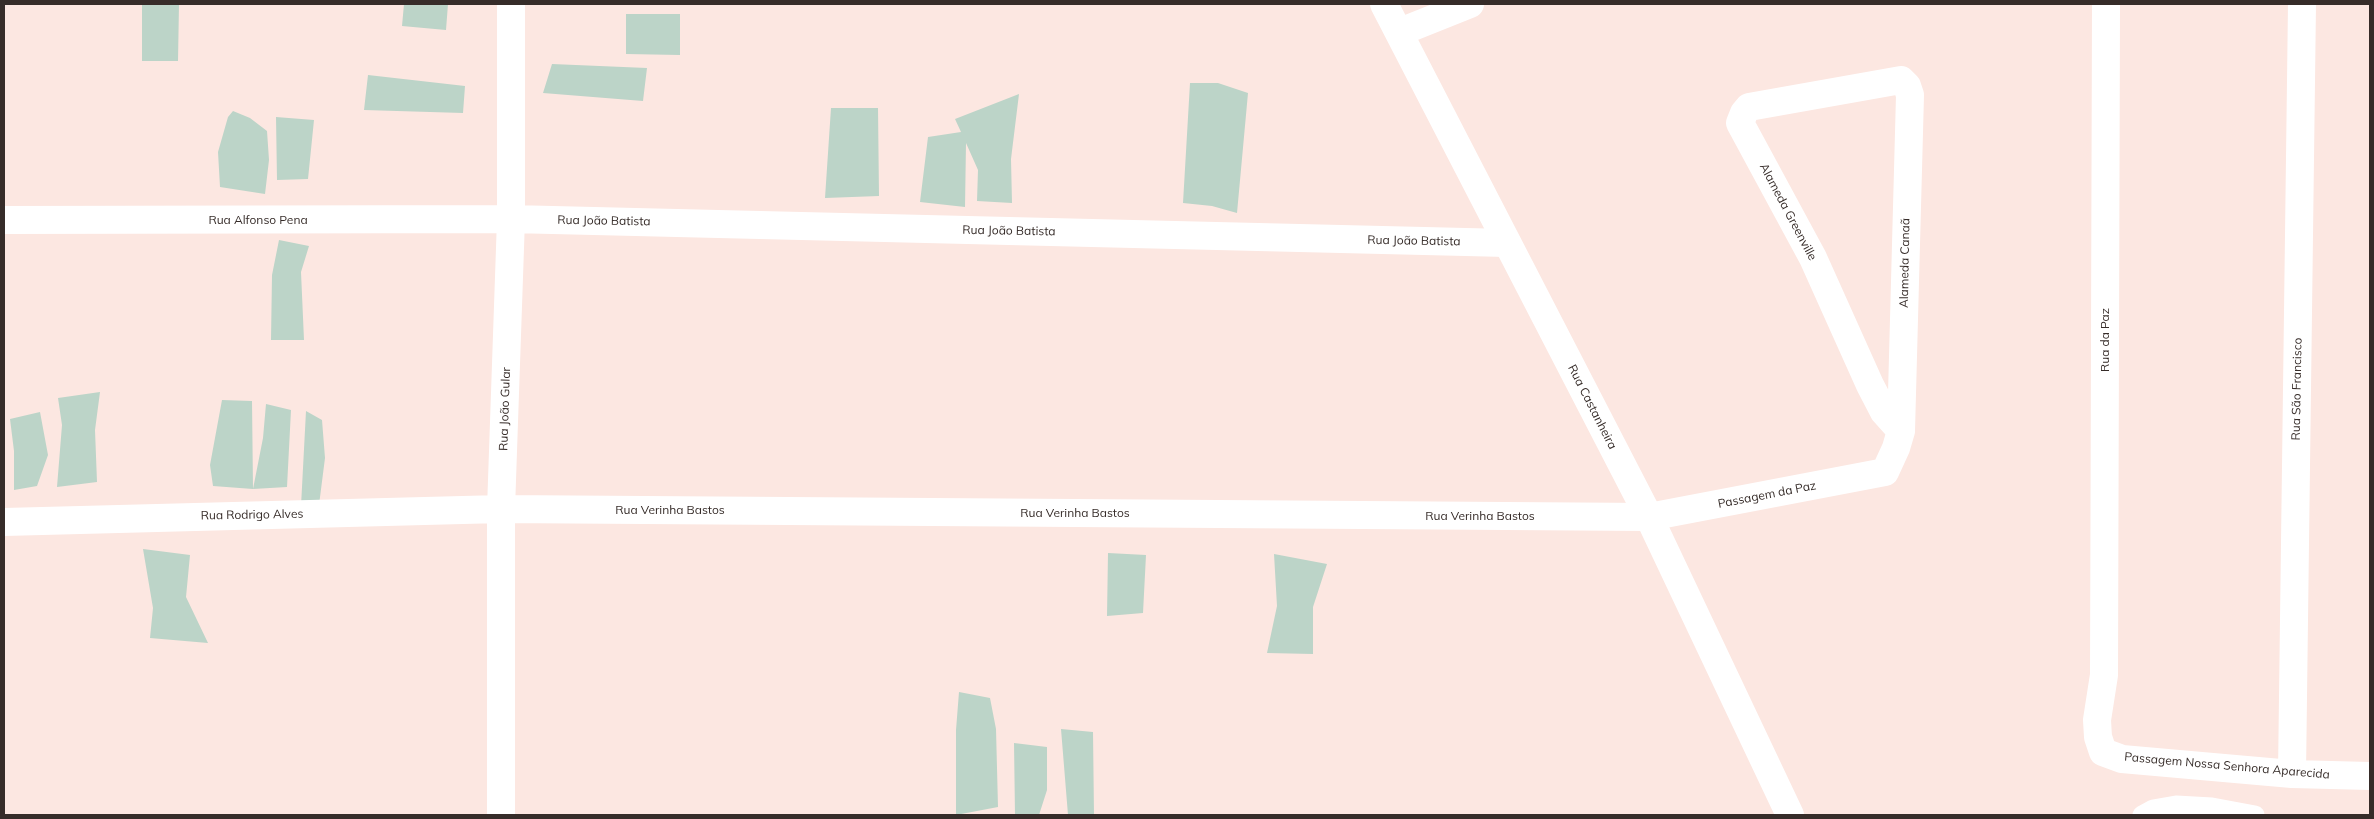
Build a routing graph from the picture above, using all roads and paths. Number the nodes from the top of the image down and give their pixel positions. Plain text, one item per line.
1 (511, 4) edge
2 (1384, 4) edge
3 (1470, 4) edge
4 (2106, 4) edge
5 (2302, 4) edge
6 (1400, 32) junction
7 (1910, 96) joint
8 (512, 219) junction
9 (4, 220) edge
10 (1506, 243) junction
11 (1901, 431) junction
12 (501, 509) junction
13 (1649, 517) junction
14 (4, 522) edge
15 (2104, 675) joint
16 (2292, 774) junction
17 (2370, 776) edge
18 (2212, 811) edge
19 (501, 815) edge
20 (1790, 815) edge
21 (2142, 815) edge
22 (2255, 815) edge

1 - 8 street, Rua João Gular
2 - 6 street, Rua Castanheira
3 - 6 street
4 - 15 street, Rua da Paz
5 - 16 street, Rua São Francisco
6 - 10 street, Rua Castanheira
7 - 11 street, Alameda Canaã
7 - 11 street, Alameda Greenville
8 - 9 street, Rua Alfonso Pena
8 - 10 street, Rua João Batista
8 - 12 street, Rua João Gular
10 - 13 street, Rua Castanheira
11 - 13 street, Passagem da Paz
12 - 13 street, Rua Verinha Bastos
12 - 14 street, Rua Rodrigo Alves
12 - 19 street, Rua João Gular
13 - 20 street, Rua Castanheira
15 - 16 street, Passagem Nossa Senhora Aparecida
16 - 17 street, Passagem Nossa Senhora Aparecida
18 - 21 lane
18 - 22 lane

